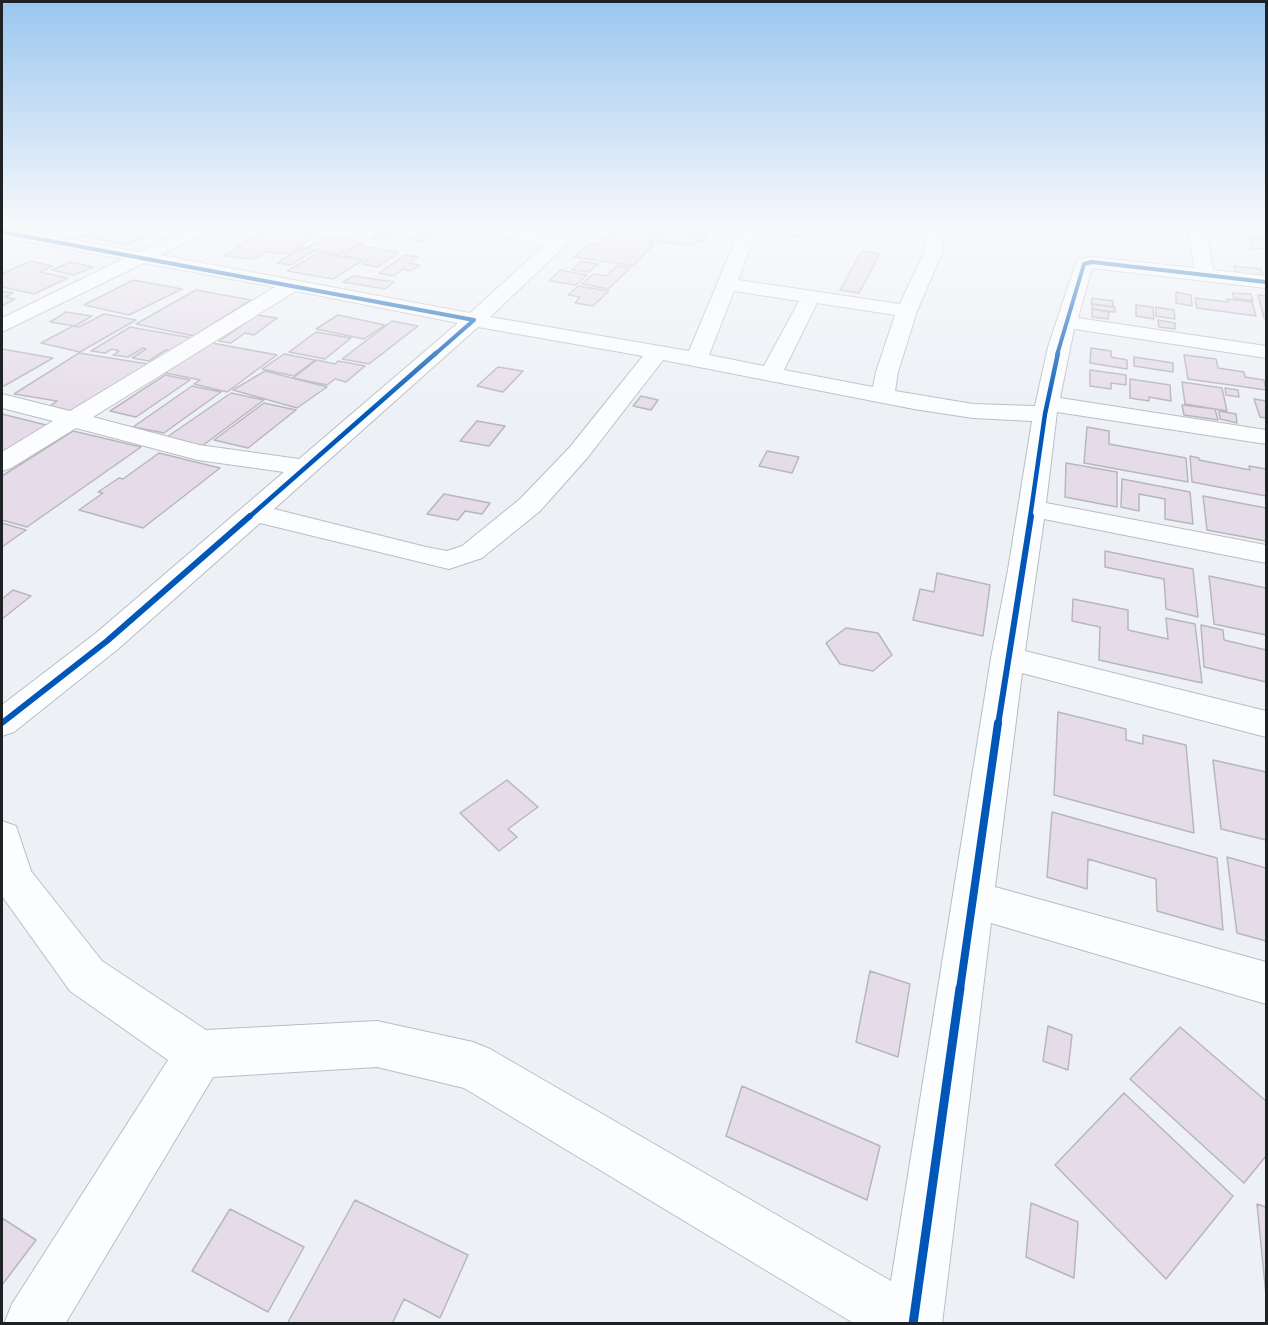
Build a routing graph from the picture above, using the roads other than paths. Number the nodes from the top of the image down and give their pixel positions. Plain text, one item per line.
1 (77, 289) edge
2 (286, 289) edge
3 (312, 289) edge
4 (508, 289) edge
5 (725, 289) edge
6 (760, 289) edge
7 (916, 289) edge
8 (1076, 289) edge
9 (810, 296) junction
10 (907, 310) junction
11 (474, 320) junction
12 (1066, 322) junction
13 (2, 326) edge
14 (1266, 351) edge
15 (656, 354) junction
16 (697, 359) junction
17 (771, 374) junction
18 (883, 396) junction
19 (2, 401) edge
20 (1047, 409) junction
21 (73, 418) junction
22 (1266, 437) edge
23 (2, 463) edge
24 (306, 468) junction
25 (1032, 508) junction
26 (255, 513) junction
27 (1266, 554) edge
28 (1007, 658) junction
29 (8, 717) edge
30 (1266, 724) edge
31 (2, 838) edge
32 (973, 900) junction
33 (1266, 983) edge
34 (200, 1054) junction
35 (32, 1323) edge
36 (912, 1323) edge

1 - 13 street
2 - 21 street
3 - 11 street
4 - 11 street
5 - 16 street
6 - 9 street
7 - 10 street
8 - 12 street
9 - 10 street
9 - 17 street
10 - 18 street
11 - 15 street
11 - 24 street
12 - 14 street
12 - 20 street
15 - 16 street
15 - 26 street
16 - 17 street
17 - 18 street
18 - 20 street
19 - 21 street
20 - 22 street
20 - 25 street
21 - 23 street
21 - 24 street
24 - 26 street
25 - 27 street
25 - 28 street
26 - 29 street
28 - 30 street
28 - 32 street
31 - 34 street
32 - 33 street
32 - 36 street
34 - 35 street
34 - 36 street

